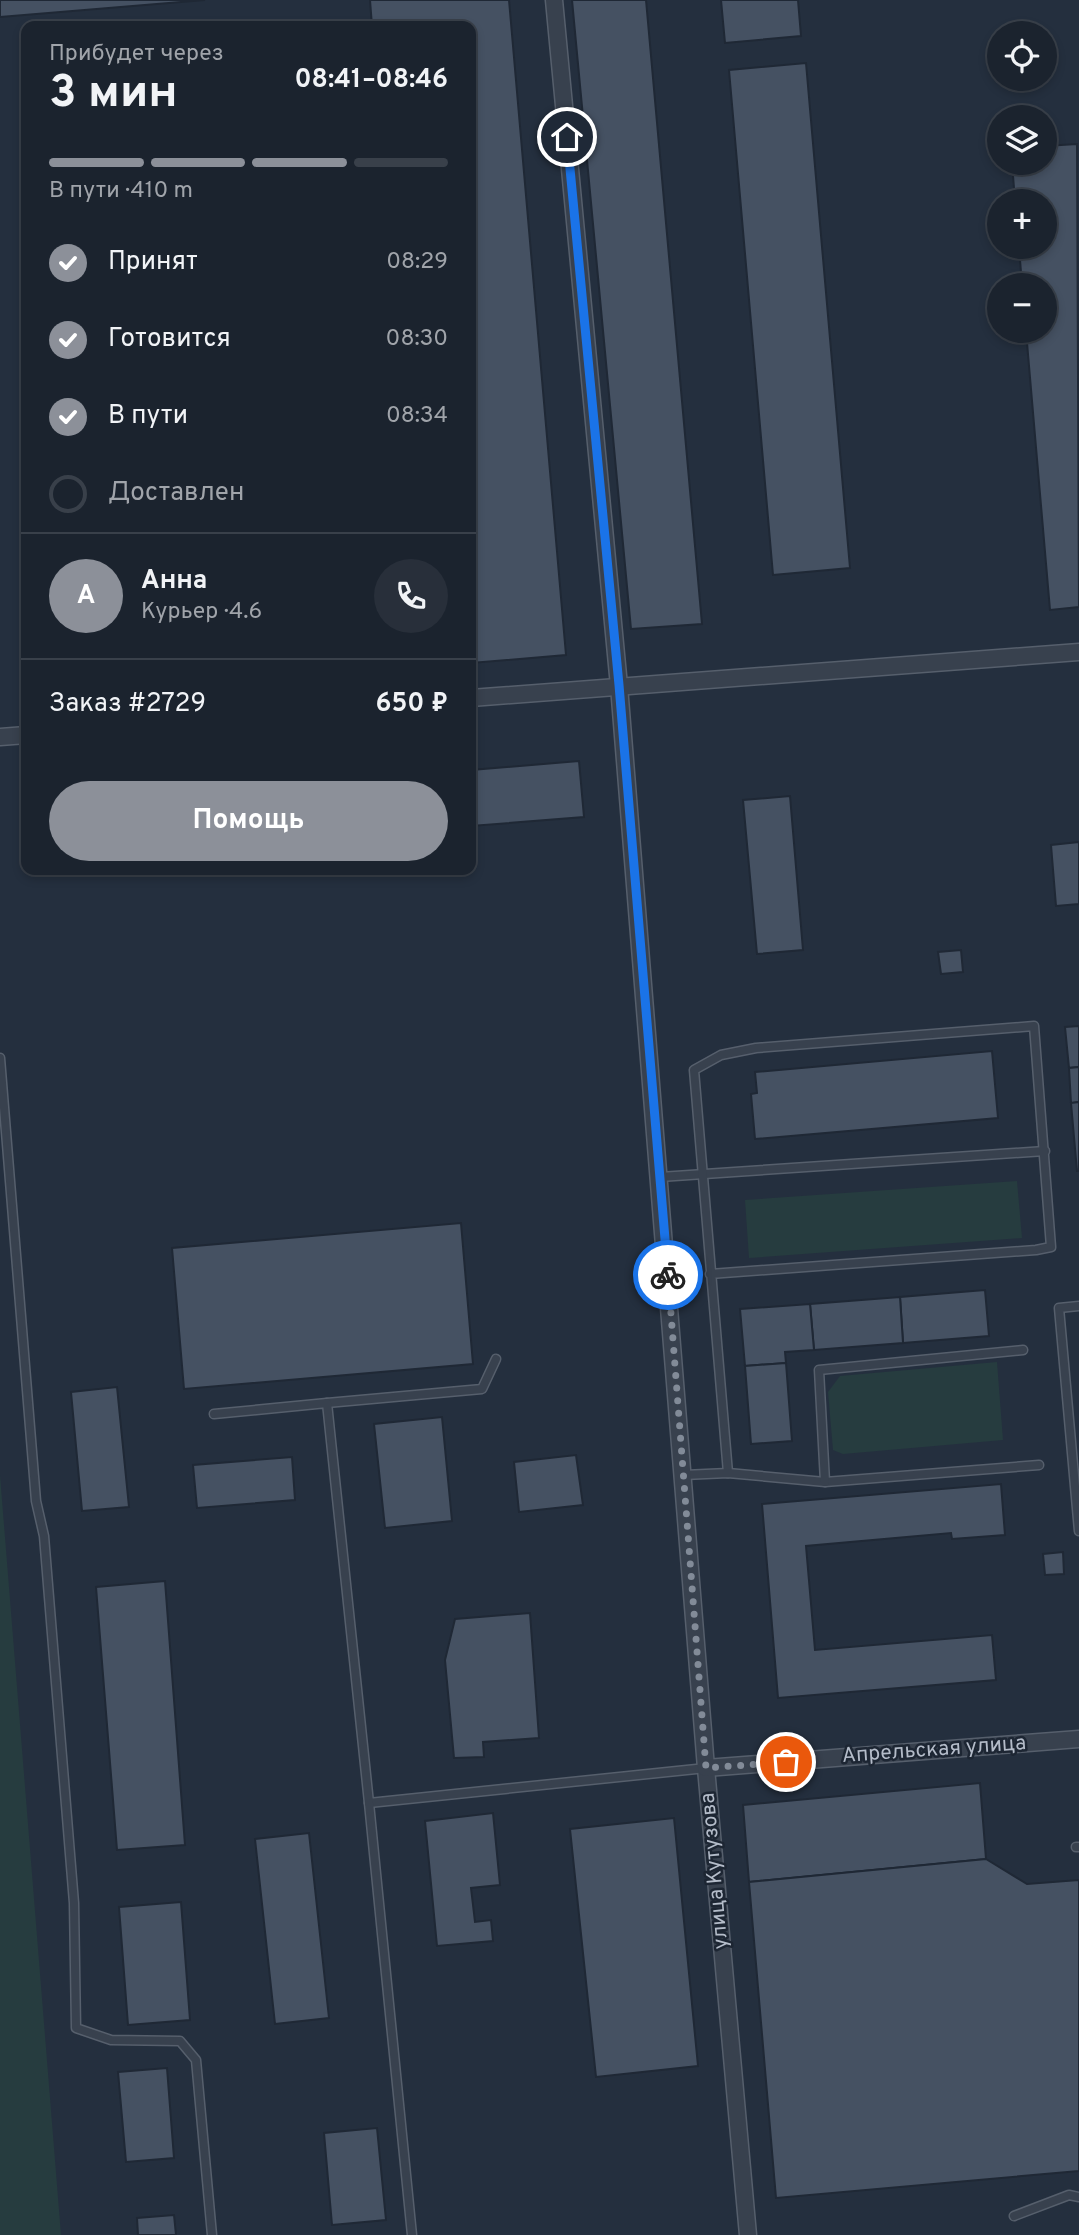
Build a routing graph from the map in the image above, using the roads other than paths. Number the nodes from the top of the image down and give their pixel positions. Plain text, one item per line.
1 (554, 0) edge
2 (1079, 652) edge
3 (619, 685) junction
4 (476, 698) edge
5 (21, 735) edge
6 (0, 737) edge
7 (0, 1058) edge
8 (1045, 1151) junction
9 (701, 1174) junction
10 (660, 1177) junction
11 (710, 1274) junction
12 (1079, 1306) edge
13 (1023, 1350) dead end
14 (496, 1359) dead end
15 (327, 1403) junction
16 (214, 1414) dead end
17 (1039, 1465) dead end
18 (727, 1473) junction
19 (684, 1475) junction
20 (825, 1482) junction
21 (1079, 1531) edge
22 (1079, 1739) edge
23 (706, 1768) junction
24 (369, 1803) junction
25 (1079, 2197) edge
26 (1014, 2216) dead end
27 (212, 2235) edge
28 (412, 2235) edge
29 (748, 2235) edge

1 - 3 street, улица Кутузова
2 - 3 street
3 - 4 street
3 - 10 street, улица Кутузова
5 - 6 street
7 - 27 lane
8 - 9 lane
8 - 9 lane
8 - 11 lane
9 - 10 lane
9 - 11 lane
10 - 19 street, улица Кутузова
11 - 18 lane
12 - 21 lane
13 - 20 lane
14 - 15 lane
15 - 16 lane
15 - 24 lane
17 - 20 lane
18 - 19 lane
18 - 20 lane
19 - 23 street, улица Кутузова
22 - 23 street, Апрельская улица
23 - 24 lane
23 - 29 street, улица Кутузова
24 - 28 lane
25 - 26 lane

